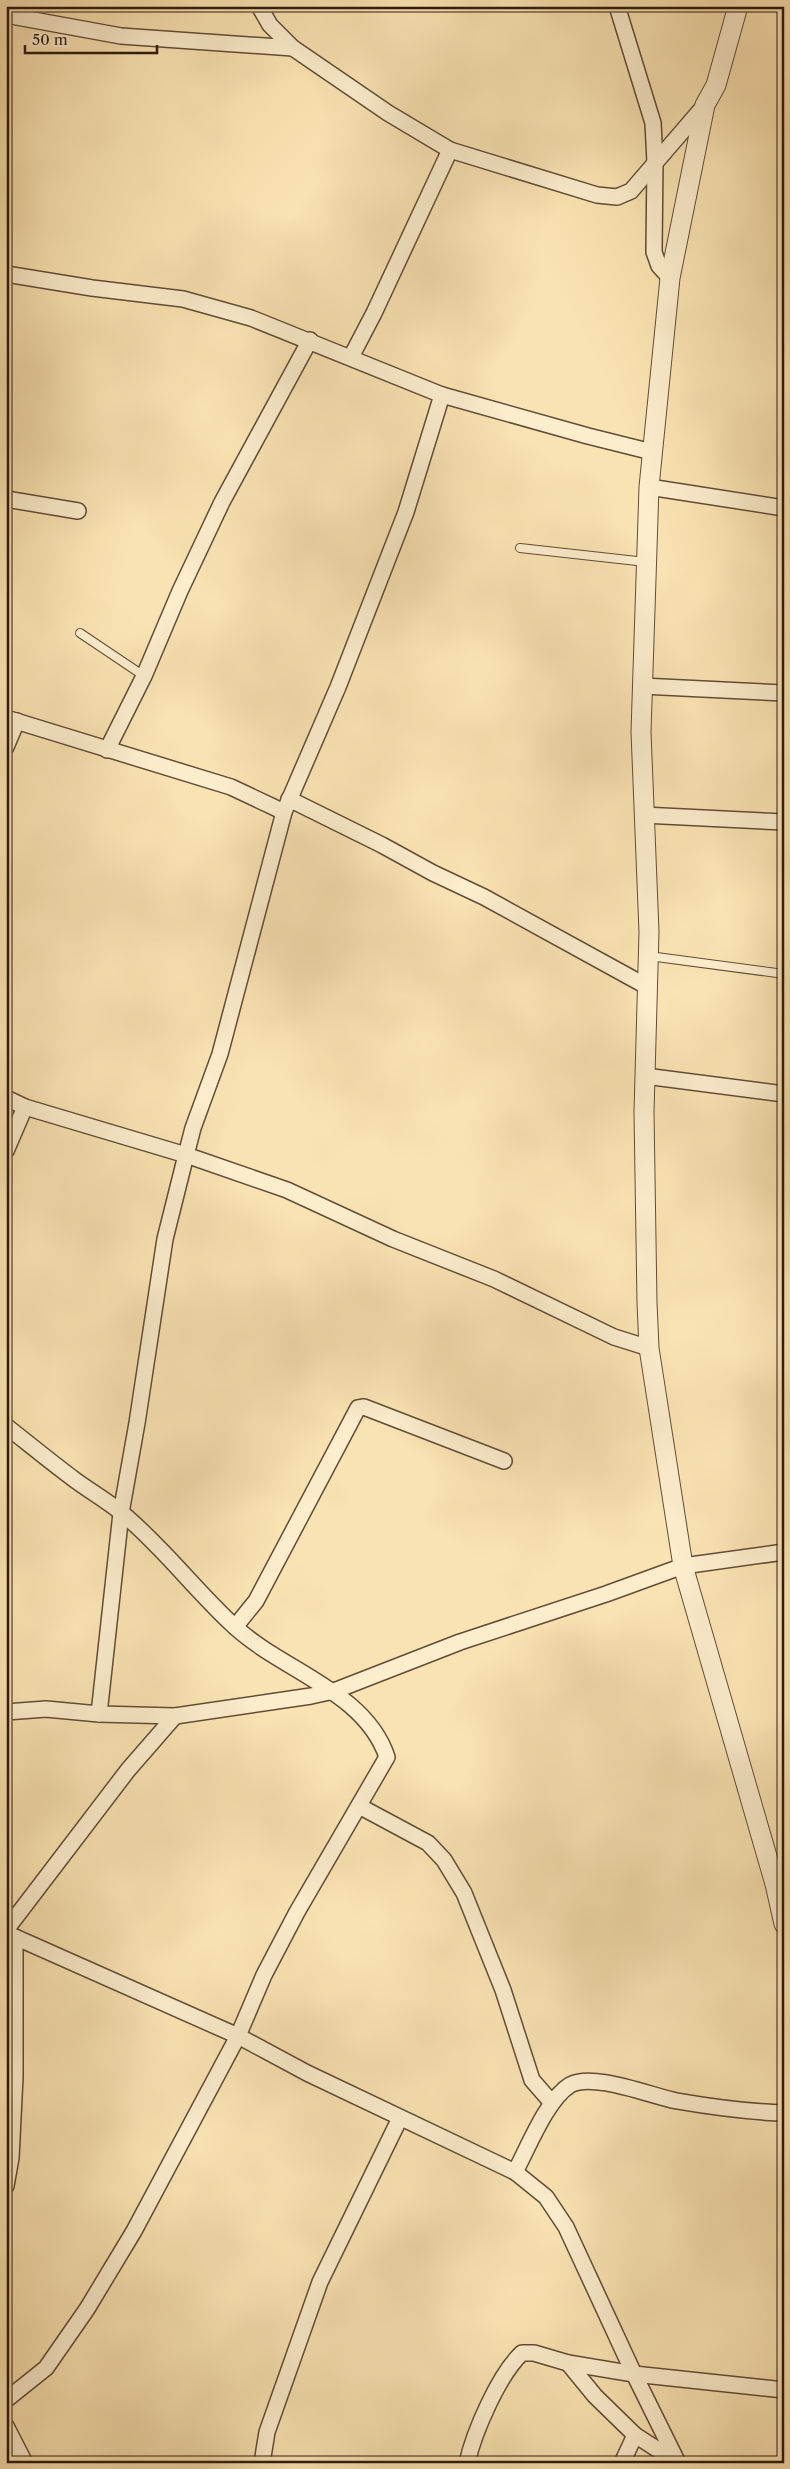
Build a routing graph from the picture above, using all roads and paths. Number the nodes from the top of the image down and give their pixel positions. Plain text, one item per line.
1 (259, 6) edge
2 (617, 6) edge
3 (738, 6) edge
4 (6, 15) edge
5 (292, 48) junction
6 (705, 105) junction
7 (450, 150) junction
8 (655, 162) junction
9 (6, 274) edge
10 (670, 278) junction
11 (310, 340) junction
12 (351, 358) junction
13 (442, 395) junction
14 (652, 452) junction
15 (649, 486) junction
16 (6, 499) edge
17 (784, 508) edge
18 (78, 511) dead end
19 (520, 548) dead end
20 (646, 562) junction
21 (80, 633) dead end
22 (144, 676) junction
23 (642, 686) junction
24 (784, 693) edge
25 (12, 720) edge
26 (6, 747) edge
27 (107, 750) junction
28 (287, 805) junction
29 (643, 815) junction
30 (784, 822) edge
31 (649, 956) junction
32 (784, 974) edge
33 (646, 986) junction
34 (645, 1076) junction
35 (784, 1094) edge
36 (6, 1098) edge
37 (25, 1107) junction
38 (6, 1151) edge
39 (186, 1155) junction
40 (649, 1348) junction
41 (6, 1426) edge
42 (504, 1461) dead end
43 (121, 1513) junction
44 (784, 1552) edge
45 (683, 1566) junction
46 (235, 1627) junction
47 (334, 1691) junction
48 (6, 1712) edge
49 (99, 1714) junction
50 (175, 1716) junction
51 (359, 1806) junction
52 (779, 1885) edge
53 (784, 1924) edge
54 (9, 1934) edge
55 (238, 2036) junction
56 (552, 2103) junction
57 (784, 2113) edge
58 (400, 2118) junction
59 (515, 2172) junction
60 (6, 2186) edge
61 (568, 2363) junction
62 (634, 2374) junction
63 (784, 2390) edge
64 (6, 2400) edge
65 (6, 2426) edge
66 (635, 2435) junction
67 (678, 2462) edge
68 (25, 2463) edge
69 (262, 2463) edge
70 (467, 2463) edge
71 (622, 2463) edge

1 - 5 street
2 - 8 street
3 - 6 street
4 - 5 street
5 - 7 street
6 - 8 street
6 - 10 street
7 - 8 street
7 - 12 street
8 - 10 street
9 - 11 street
10 - 14 street
11 - 12 street
11 - 22 street
12 - 13 street
13 - 14 street
13 - 28 street
14 - 15 street
15 - 17 street
15 - 20 street
16 - 18 street
19 - 20 lane
20 - 23 street
21 - 22 lane
22 - 27 street
23 - 24 street
23 - 29 street
25 - 26 street
25 - 27 street
27 - 28 street
28 - 33 street
28 - 39 street
29 - 30 street
29 - 31 street
31 - 32 lane
31 - 33 street
33 - 34 street
34 - 35 street
34 - 40 street
36 - 37 street
37 - 38 street
37 - 39 street
39 - 40 street
39 - 43 street
40 - 45 street
41 - 43 street
42 - 46 street
43 - 46 street
43 - 49 street
44 - 45 street
45 - 47 street
45 - 52 street
46 - 47 street
47 - 50 street
47 - 51 street
48 - 49 street
49 - 50 street
50 - 54 street
51 - 55 street
51 - 56 street
52 - 53 street
54 - 55 street
54 - 60 street
55 - 58 street
55 - 64 street
56 - 57 street
56 - 59 street
58 - 59 street
58 - 69 street
59 - 62 street
61 - 62 street
61 - 66 street
61 - 70 street
62 - 63 street
62 - 67 street
65 - 68 street
66 - 67 street
66 - 71 street

